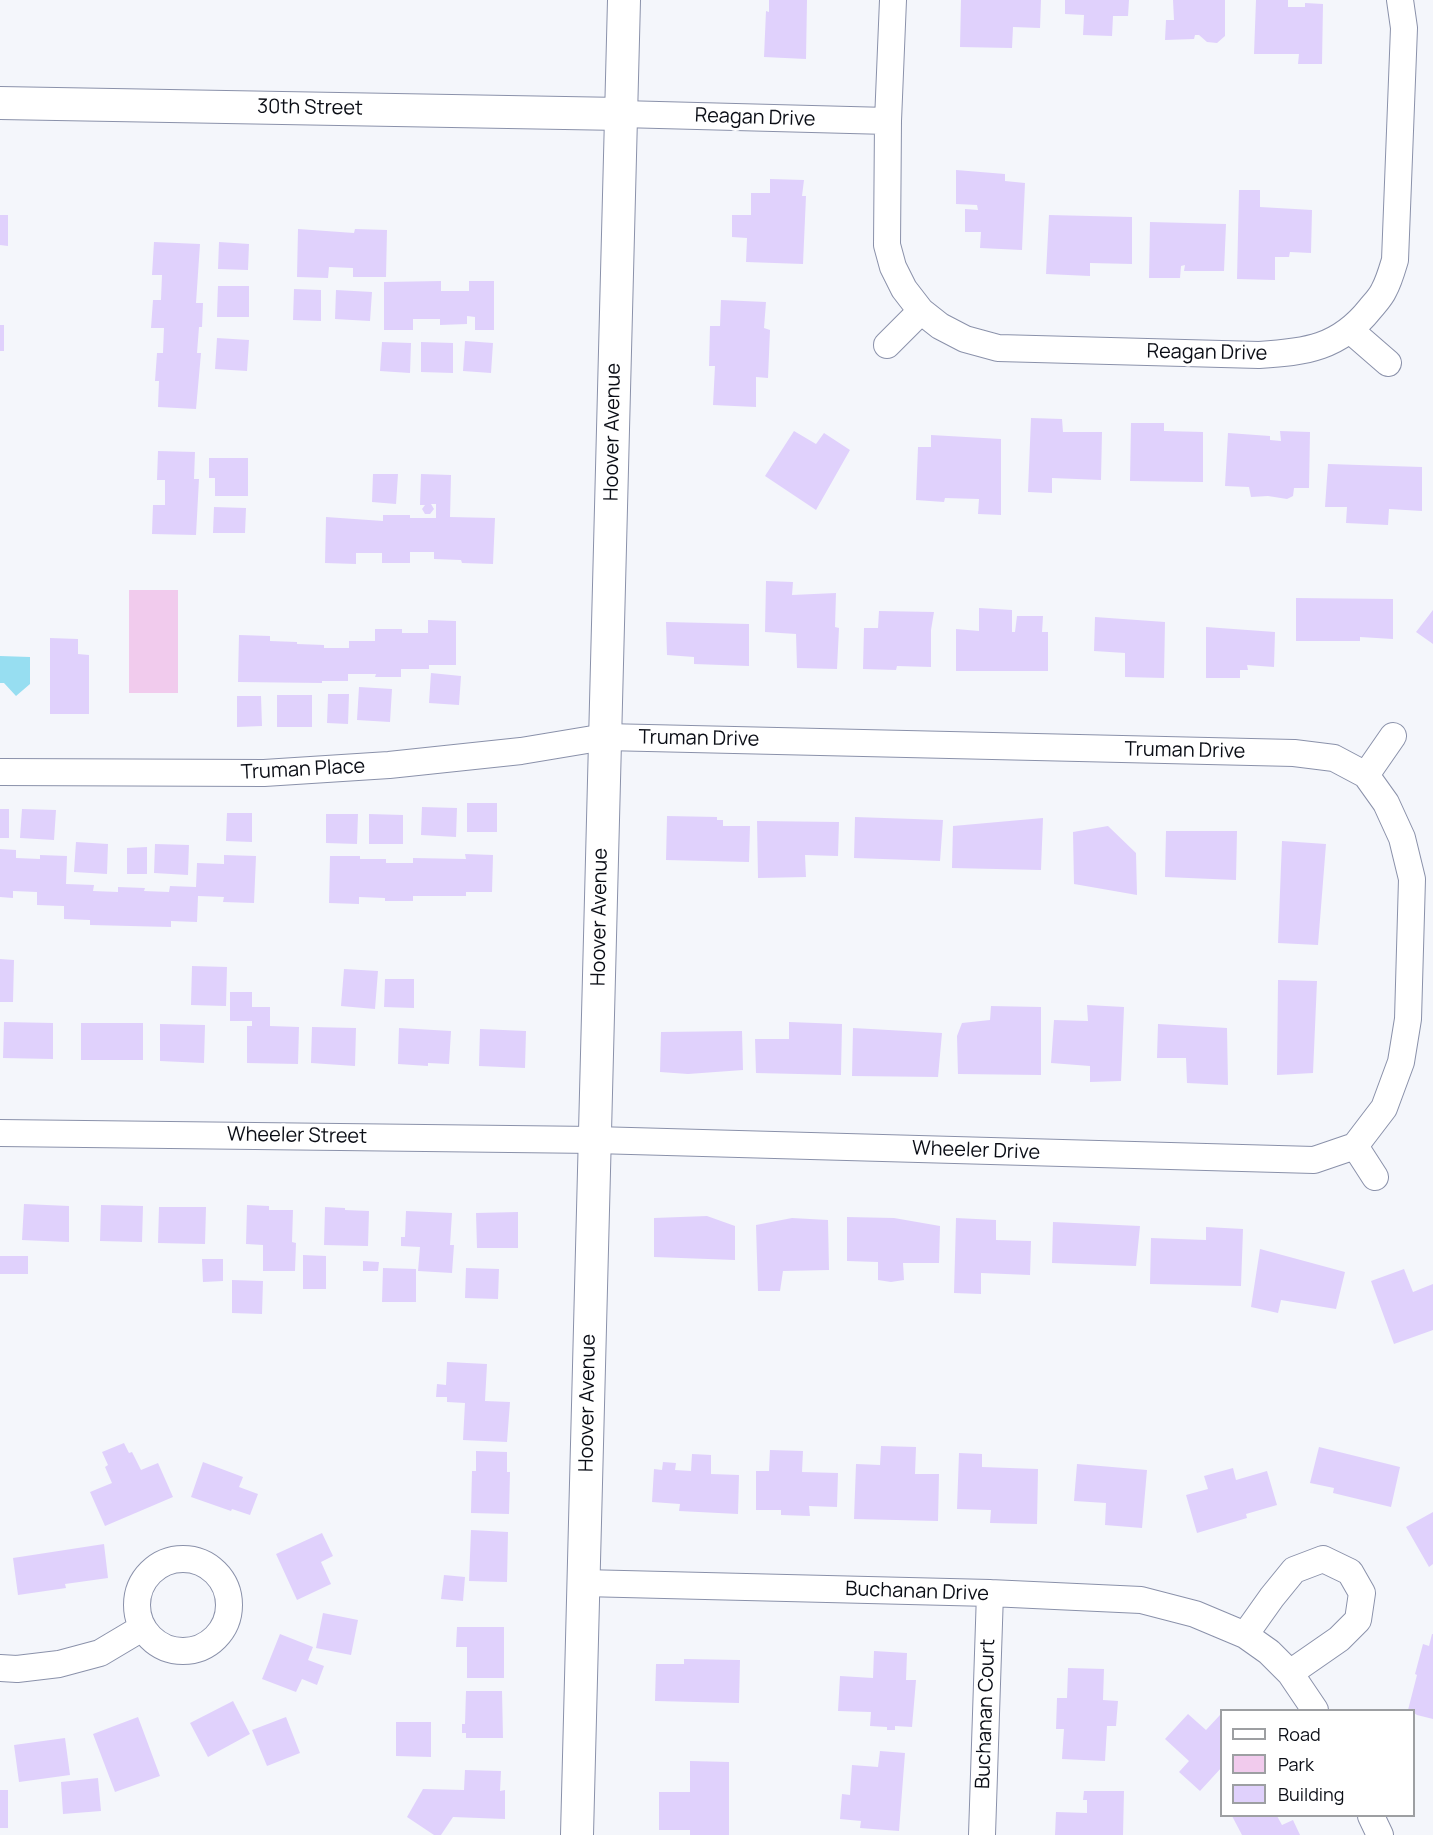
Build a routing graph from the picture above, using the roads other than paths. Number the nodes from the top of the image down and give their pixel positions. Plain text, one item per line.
1 (624, 0) edge
2 (893, 0) edge
3 (1400, 0) edge
4 (0, 103) edge
5 (621, 114) junction
6 (888, 121) junction
7 (921, 310) junction
8 (1350, 330) junction
9 (887, 345) dead end
10 (1388, 363) dead end
11 (1393, 736) dead end
12 (605, 737) junction
13 (0, 772) edge
14 (1366, 775) junction
15 (0, 1133) edge
16 (595, 1140) junction
17 (1355, 1146) junction
18 (1375, 1178) dead end
19 (583, 1583) junction
20 (990, 1593) junction
21 (142, 1628) dead end
22 (1245, 1635) junction
23 (0, 1668) edge
24 (1290, 1673) junction
25 (1314, 1709) edge
26 (1372, 1817) edge
27 (577, 1835) edge
28 (982, 1835) edge
29 (1380, 1835) edge

1 - 5 street, Hoover Avenue
2 - 6 street, Reagan Drive
3 - 8 street, Reagan Drive
4 - 5 street, 30th Street
5 - 6 street, Reagan Drive
5 - 12 street, Hoover Avenue
6 - 7 street, Reagan Drive
7 - 8 street, Reagan Drive
7 - 9 street
8 - 10 street
11 - 14 street
12 - 13 street, Truman Place
12 - 14 street, Truman Drive
12 - 16 street, Hoover Avenue
14 - 17 street, Truman Drive
15 - 16 street, Wheeler Street
16 - 17 street, Wheeler Drive
16 - 19 street, Hoover Avenue
17 - 18 street
19 - 20 street, Buchanan Drive
19 - 27 street, Hoover Avenue
20 - 22 street, Buchanan Drive
20 - 28 street, Buchanan Court
21 - 23 street
22 - 24 street, Buchanan Drive
22 - 24 street
24 - 25 street, Buchanan Drive
26 - 29 street

